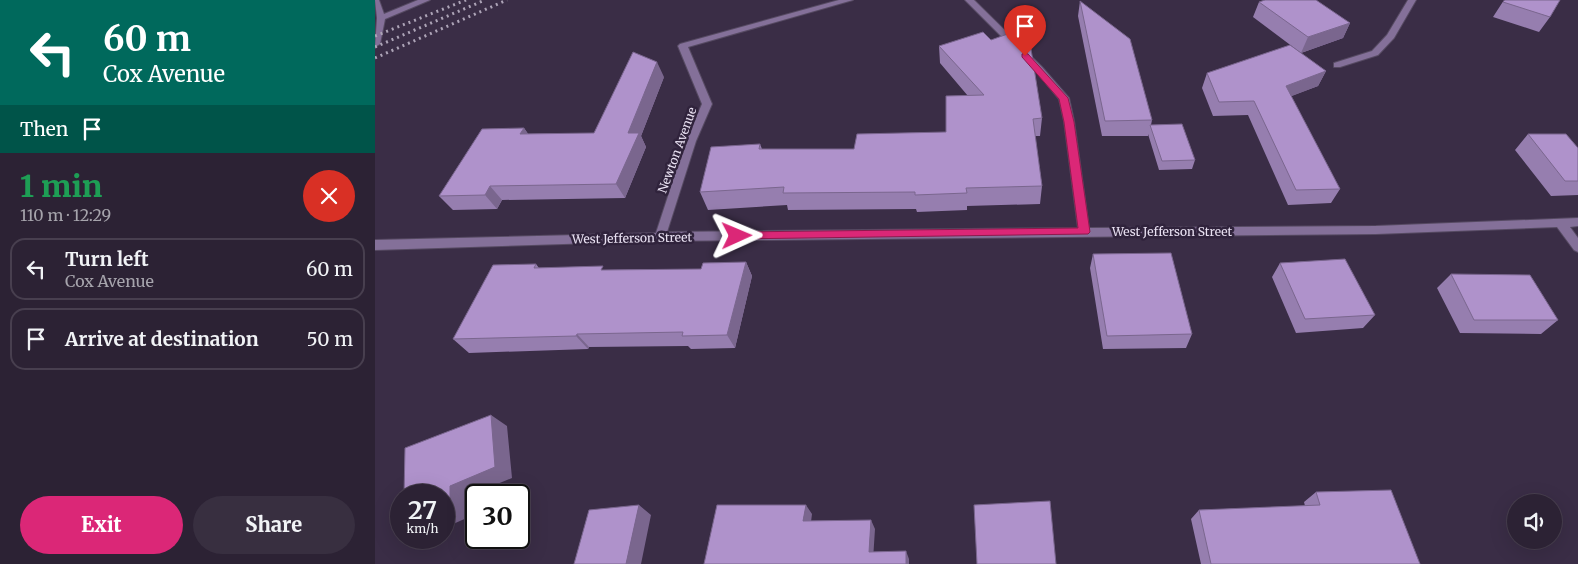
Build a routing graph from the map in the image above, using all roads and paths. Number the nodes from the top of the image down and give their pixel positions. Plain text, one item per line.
1 (375, 0) edge
2 (426, 0) edge
3 (849, 0) edge
4 (969, 0) edge
5 (1412, 0) edge
6 (381, 18) junction
7 (375, 44) edge
8 (1337, 66) dead end
9 (1560, 222) junction
10 (1578, 222) edge
11 (1084, 232) junction
12 (660, 237) junction
13 (375, 245) edge
14 (1578, 247) edge

1 - 6 street
2 - 6 street
3 - 12 street, Newton Avenue
4 - 11 street
5 - 8 street
6 - 7 street
9 - 10 street, West Jefferson Street
9 - 11 street, West Jefferson Street
9 - 14 street
11 - 12 street, West Jefferson Street
12 - 13 street, West Jefferson Street

